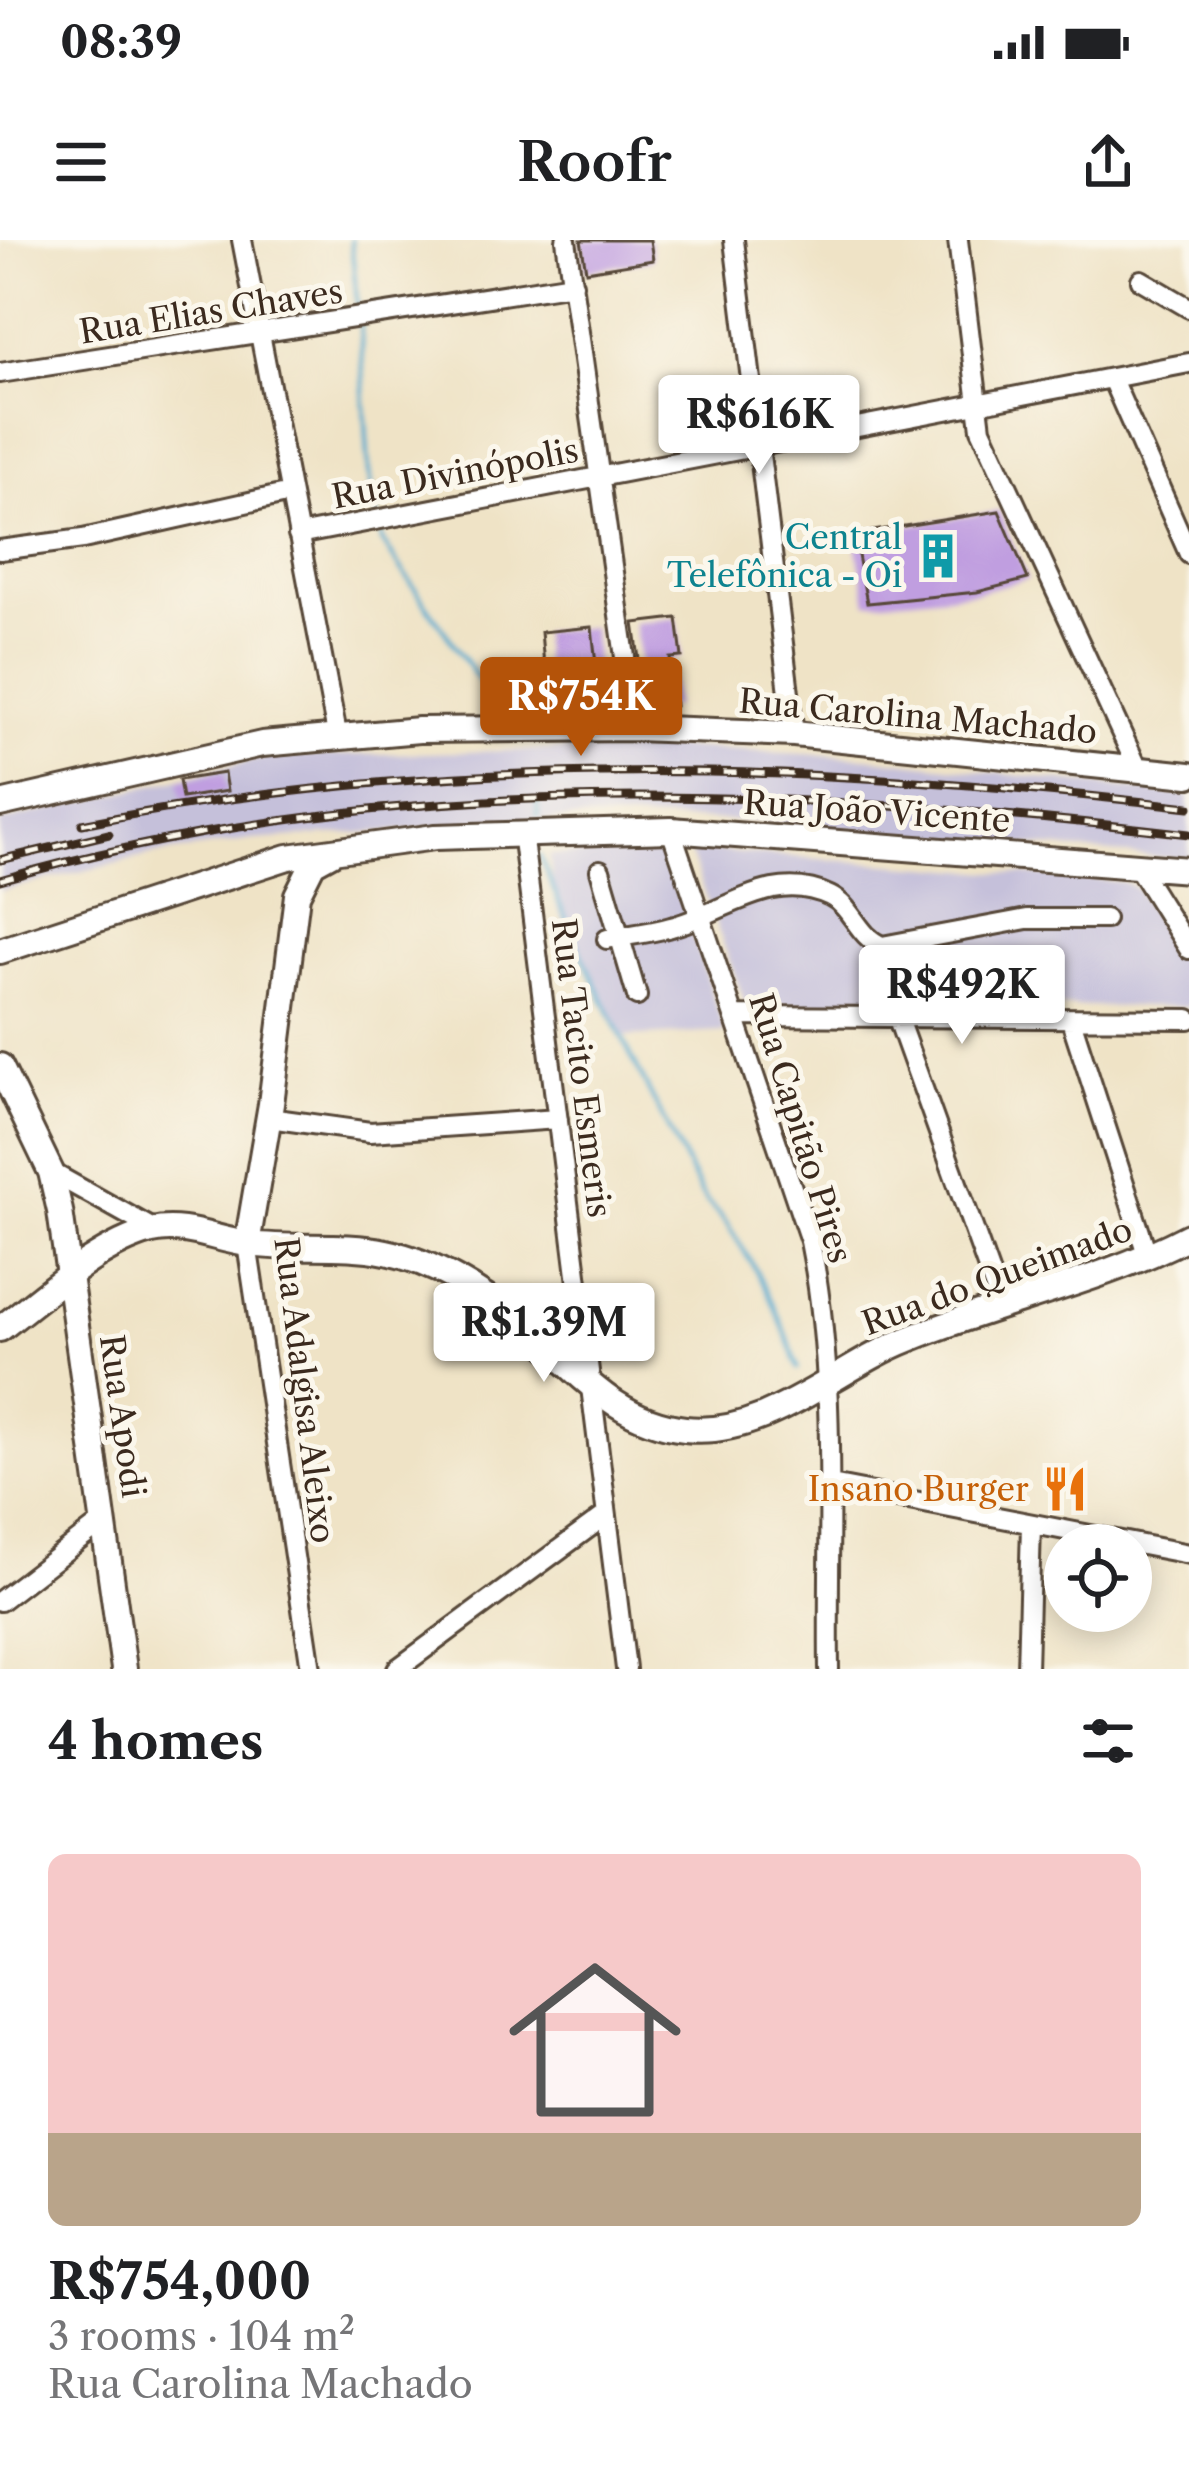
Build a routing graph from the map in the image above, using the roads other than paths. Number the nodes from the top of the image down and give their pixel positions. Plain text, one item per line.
1 (242, 240) edge
2 (566, 240) edge
3 (734, 240) edge
4 (958, 240) edge
5 (1142, 280) dead end
6 (573, 284) junction
7 (1189, 308) edge
8 (259, 337) junction
9 (1189, 363) edge
10 (0, 373) edge
11 (1112, 380) junction
12 (975, 404) junction
13 (762, 449) junction
14 (598, 475) junction
15 (290, 493) junction
16 (298, 535) junction
17 (0, 550) edge
18 (1189, 554) edge
19 (635, 728) junction
20 (337, 734) junction
21 (794, 734) junction
22 (1138, 769) junction
23 (1189, 775) edge
24 (0, 805) edge
25 (671, 830) junction
26 (522, 832) junction
27 (334, 851) junction
28 (267, 863) junction
29 (1137, 866) junction
30 (601, 870) dead end
31 (1189, 870) edge
32 (297, 895) junction
33 (702, 914) junction
34 (1105, 919) dead end
35 (615, 938) junction
36 (1189, 949) edge
37 (0, 952) edge
38 (637, 996) dead end
39 (735, 1016) junction
40 (1189, 1018) edge
41 (898, 1019) junction
42 (1071, 1020) junction
43 (0, 1066) edge
44 (269, 1118) junction
45 (558, 1119) junction
46 (51, 1172) junction
47 (155, 1230) junction
48 (1189, 1235) edge
49 (247, 1244) junction
50 (1148, 1257) junction
51 (70, 1276) junction
52 (1002, 1308) junction
53 (0, 1329) edge
54 (829, 1380) junction
55 (591, 1385) junction
56 (826, 1484) junction
57 (606, 1515) junction
58 (104, 1520) junction
59 (1031, 1525) junction
60 (1189, 1554) edge
61 (0, 1601) edge
62 (124, 1669) edge
63 (310, 1669) edge
64 (397, 1669) edge
65 (626, 1669) edge
66 (829, 1669) edge
67 (1027, 1669) edge

1 - 8 street
2 - 6 street
3 - 13 street
4 - 12 street
5 - 7 street
6 - 8 street, Rua Elias Chaves
6 - 14 street
8 - 10 street, Rua Elias Chaves
8 - 15 street
9 - 11 street, Rua Divinópolis
11 - 12 street, Rua Divinópolis
11 - 18 street
12 - 13 street, Rua Divinópolis
12 - 22 street
13 - 14 street, Rua Divinópolis
13 - 21 street
14 - 16 street, Rua Divinópolis
14 - 19 street
15 - 16 street
15 - 17 street
16 - 20 street
19 - 20 main road, Rua Carolina Machado
19 - 21 main road, Rua Carolina Machado
20 - 24 main road, Rua Carolina Machado
21 - 22 main road, Rua Carolina Machado
22 - 23 main road, Rua Carolina Machado
25 - 26 main road, Rua João Vicente
25 - 29 main road, Rua João Vicente
25 - 33 street, Rua Capitão Pires
26 - 27 main road, Rua João Vicente
26 - 45 street, Rua Tacito Esmeris
27 - 28 main road, Rua João Vicente
27 - 32 main road
28 - 32 main road
28 - 37 main road, Rua João Vicente
29 - 31 main road, Rua João Vicente
29 - 36 street
30 - 35 street
32 - 44 main road, Rua Adalgisa Aleixo
33 - 34 street
33 - 35 street
33 - 39 street, Rua Capitão Pires
35 - 38 street
39 - 41 street
39 - 54 street, Rua Capitão Pires
40 - 42 street
41 - 42 street
41 - 52 street
42 - 50 street
43 - 46 main road
44 - 45 street
44 - 49 main road, Rua Adalgisa Aleixo
45 - 55 street, Rua Tacito Esmeris
46 - 47 street
46 - 51 main road, Rua Apodi
47 - 49 main road, Rua do Queimado
47 - 51 main road
48 - 50 main road, Rua do Queimado
49 - 55 main road, Rua do Queimado
49 - 63 street, Rua Adalgisa Aleixo
50 - 52 main road, Rua do Queimado
51 - 53 main road
51 - 58 main road, Rua Apodi
52 - 54 main road, Rua do Queimado
54 - 55 main road, Rua do Queimado
54 - 56 street, Rua Capitão Pires
55 - 57 street, Rua Tacito Esmeris
56 - 59 street
56 - 66 street, Rua Capitão Pires
57 - 64 street
57 - 65 street, Rua Tacito Esmeris
58 - 61 street
58 - 62 main road, Rua Apodi
59 - 60 street
59 - 67 street

